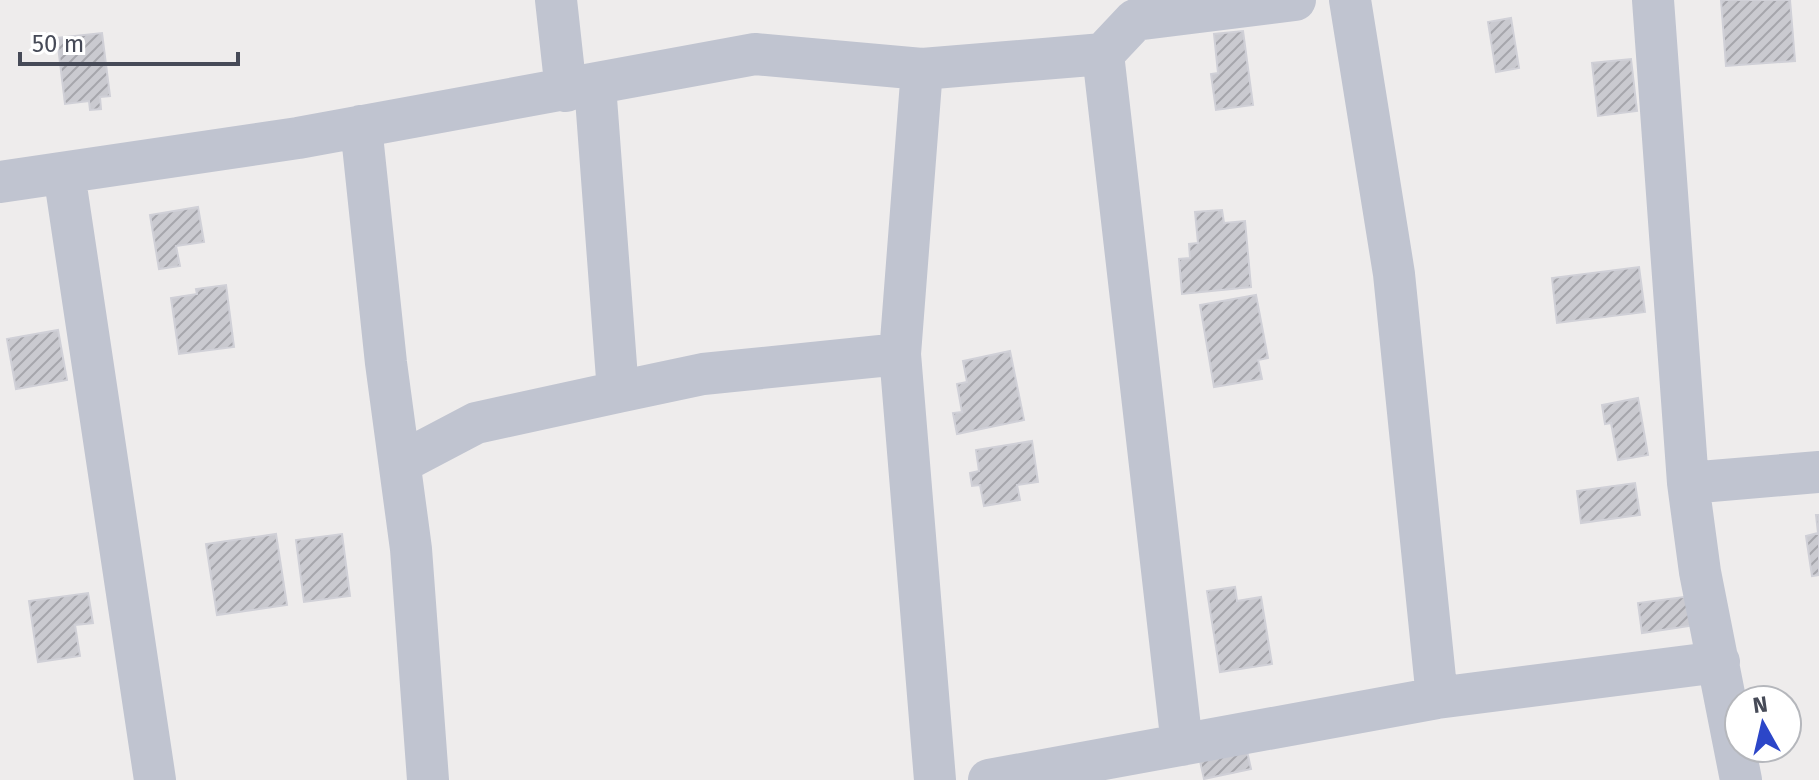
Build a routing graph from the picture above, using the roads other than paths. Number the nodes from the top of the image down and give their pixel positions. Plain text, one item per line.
1 (556, 0) edge
2 (1295, 0) edge
3 (1350, 0) edge
4 (1653, 0) edge
5 (1103, 54) junction
6 (922, 69) junction
7 (581, 88) junction
8 (361, 126) junction
9 (64, 173) junction
10 (0, 182) edge
11 (900, 354) junction
12 (618, 392) junction
13 (400, 463) junction
14 (1819, 472) edge
15 (1688, 483) junction
16 (1719, 662) junction
17 (1437, 698) junction
18 (1182, 745) junction
19 (155, 780) edge
20 (428, 780) edge
21 (935, 780) edge
22 (989, 780) edge
23 (1741, 780) edge

1 - 7 street
2 - 5 street
3 - 17 street
4 - 15 street
5 - 6 street
5 - 18 street
6 - 7 street
6 - 11 street
7 - 8 street
7 - 12 street
8 - 9 street
8 - 13 street
9 - 10 street
9 - 19 street
11 - 12 street
11 - 21 street
12 - 13 street
13 - 20 street
14 - 15 street
15 - 16 street
16 - 17 street
16 - 23 street
17 - 18 street
18 - 22 street

